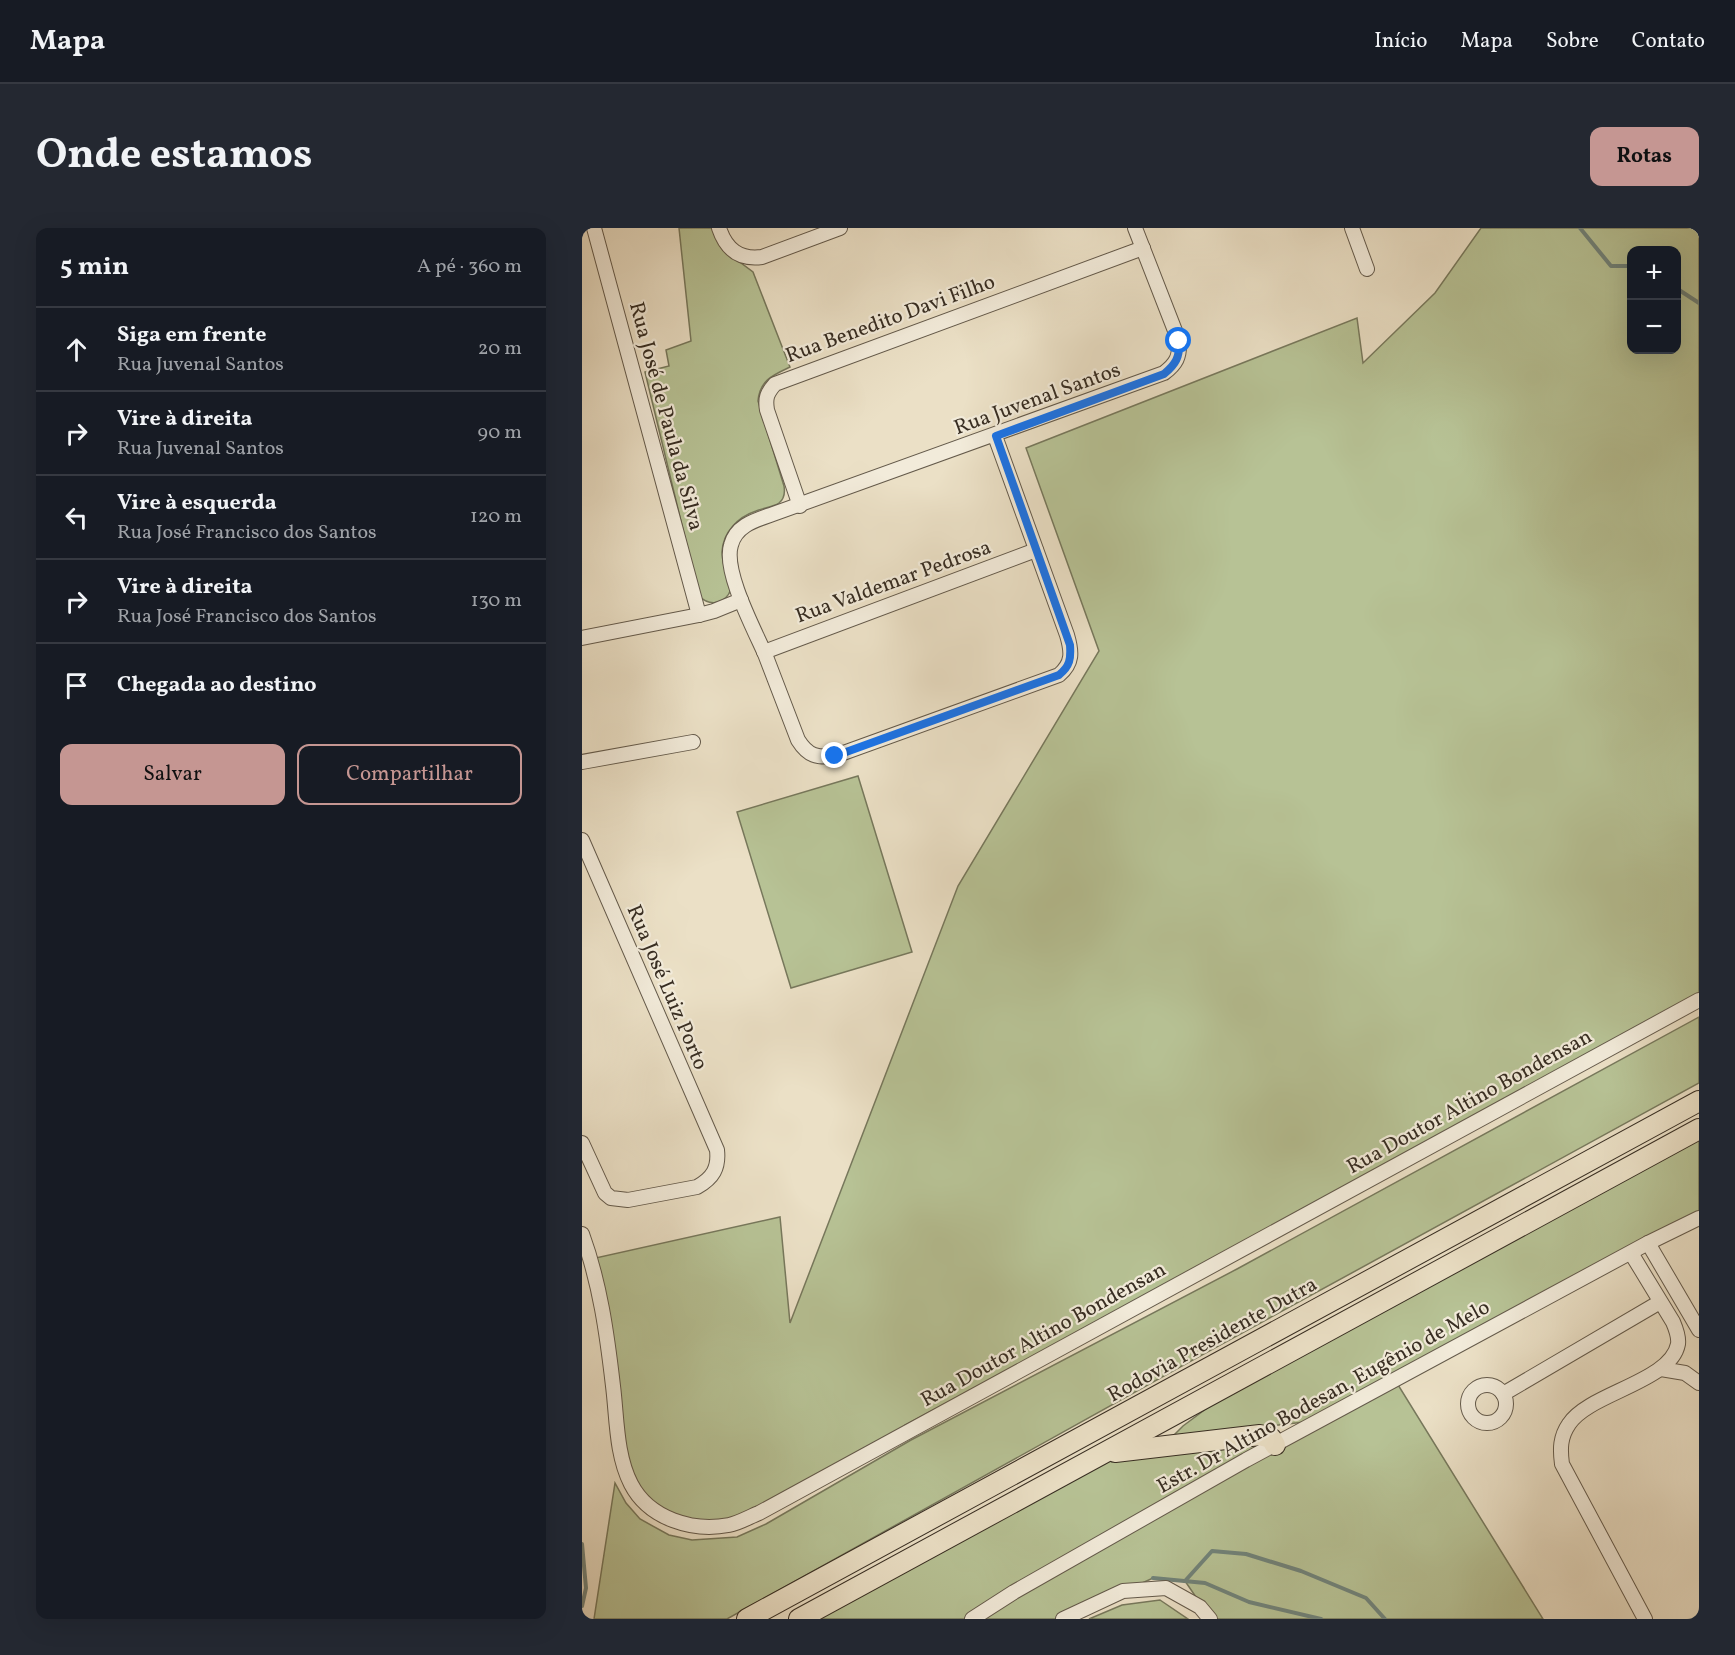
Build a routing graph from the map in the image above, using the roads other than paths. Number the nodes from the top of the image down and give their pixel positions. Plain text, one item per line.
1 (594, 228) edge
2 (719, 228) edge
3 (840, 228) edge
4 (1135, 228) edge
5 (1352, 228) edge
6 (1143, 248) junction
7 (1367, 269) dead end
8 (996, 436) junction
9 (800, 506) junction
10 (1036, 550) junction
11 (741, 600) junction
12 (699, 615) junction
13 (582, 638) edge
14 (764, 652) junction
15 (693, 742) dead end
16 (582, 762) edge
17 (582, 840) edge
18 (1699, 1000) edge
19 (1699, 1101) edge
20 (1699, 1129) edge
21 (582, 1143) edge
22 (1699, 1218) edge
23 (582, 1234) edge
24 (1648, 1243) junction
25 (1631, 1253) junction
26 (1660, 1302) junction
27 (1699, 1330) edge
28 (1661, 1369) junction
29 (1699, 1383) edge
30 (1503, 1394) dead end
31 (1275, 1445) junction
32 (1103, 1453) junction
33 (747, 1619) edge
34 (799, 1619) edge
35 (972, 1619) edge
36 (1063, 1619) edge
37 (1210, 1619) edge
38 (1645, 1619) edge

1 - 12 street, Rua José de Paula da Silva
2 - 3 street
4 - 6 street, Rua Juvenal Santos
5 - 7 street
6 - 8 street, Rua Juvenal Santos
6 - 9 street, Rua Benedito Davi Filho
8 - 9 street, Rua Juvenal Santos
8 - 10 street
9 - 11 street, Rua Juvenal Santos
10 - 14 street, Rua Valdemar Pedrosa
10 - 14 street, Rua Juvenal Santos
11 - 12 street
11 - 14 street, Rua Juvenal Santos
12 - 13 street
15 - 16 street
17 - 21 street, Rua José Luiz Porto
18 - 23 street, Rua Doutor Altino Bondensan
19 - 33 highway, Rodovia Presidente Dutra
20 - 32 highway
22 - 24 street, Estr. Dr Altino Bodesan, Eugênio de Melo
24 - 25 street, Estr. Dr Altino Bodesan, Eugênio de Melo
24 - 27 street
25 - 26 street
25 - 31 street, Estr. Dr Altino Bodesan, Eugênio de Melo
26 - 28 street
26 - 30 street
28 - 29 street
28 - 38 street
31 - 32 highway
31 - 35 street, Estr. Dr Altino Bodesan, Eugênio de Melo
32 - 34 highway
36 - 37 street

